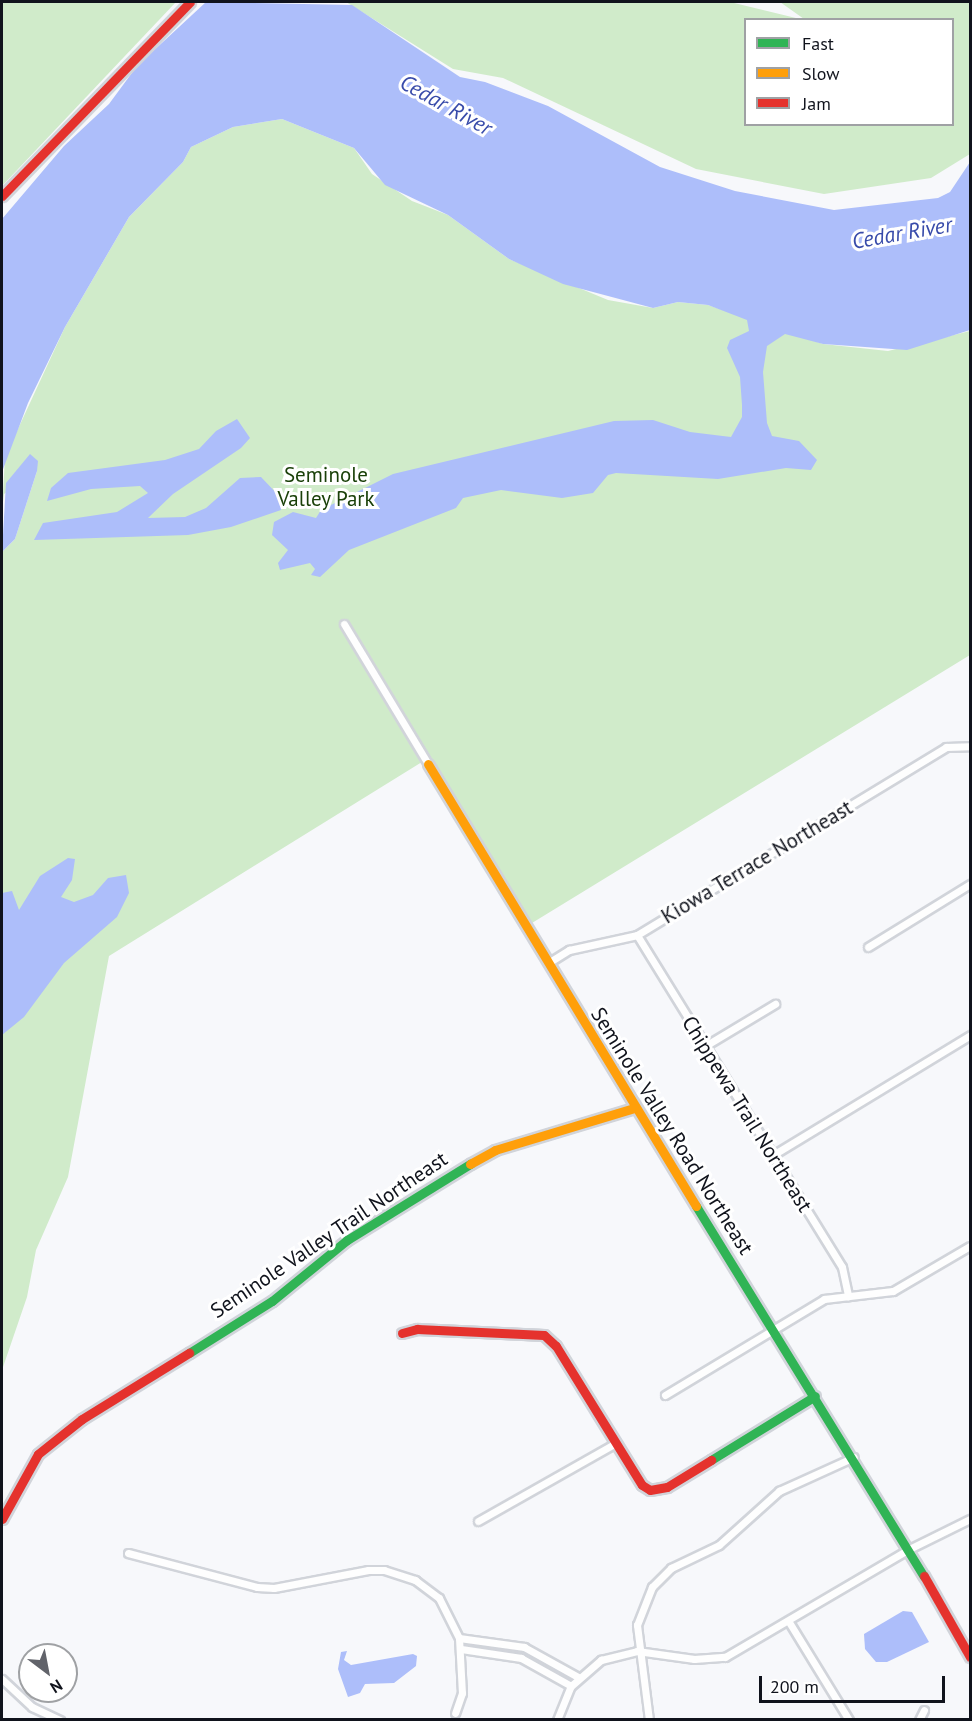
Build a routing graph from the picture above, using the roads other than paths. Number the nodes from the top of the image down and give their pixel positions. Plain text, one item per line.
1 (190, 2) edge
2 (2, 196) edge
3 (344, 624) dead end
4 (970, 746) edge
5 (428, 764) joint
6 (970, 884) edge
7 (637, 935) junction
8 (868, 947) dead end
9 (548, 963) junction
10 (775, 1005) dead end
11 (970, 1035) edge
12 (705, 1046) junction
13 (634, 1108) junction
14 (773, 1155) junction
15 (970, 1246) edge
16 (848, 1296) junction
17 (773, 1331) junction
18 (402, 1333) dead end
19 (665, 1395) dead end
20 (815, 1396) junction
21 (616, 1443) junction
22 (854, 1457) junction
23 (2, 1519) edge
24 (970, 1519) edge
25 (478, 1521) dead end
26 (909, 1549) junction
27 (128, 1553) dead end
28 (789, 1622) junction
29 (459, 1638) junction
30 (461, 1649) junction
31 (637, 1651) junction
32 (970, 1657) edge
33 (578, 1677) junction
34 (2, 1679) edge
35 (571, 1686) junction
36 (924, 1710) dead end
37 (455, 1713) dead end
38 (60, 1719) edge
39 (557, 1719) edge
40 (649, 1719) edge
41 (849, 1719) edge
42 (919, 1719) edge

1 - 2 street
3 - 5 street, Seminole Valley Road Northeast
4 - 7 street, Kiowa Terrace Northeast
5 - 9 street, Seminole Valley Road Northeast
6 - 8 street
7 - 9 street, Kiowa Terrace Northeast
7 - 12 street, Chippewa Trail Northeast
9 - 13 street, Seminole Valley Road Northeast
10 - 12 street
11 - 14 street
12 - 14 street, Chippewa Trail Northeast
13 - 17 street, Seminole Valley Road Northeast
13 - 23 street, Seminole Valley Trail Northeast
14 - 16 street, Chippewa Trail Northeast
15 - 16 street
16 - 17 street
17 - 19 street
17 - 20 street, Seminole Valley Road Northeast
18 - 21 street
20 - 21 street
20 - 22 street, Seminole Valley Road Northeast
21 - 25 street
22 - 26 street, Seminole Valley Road Northeast
22 - 31 street
24 - 26 street
26 - 28 street
26 - 32 street, Seminole Valley Road Northeast
27 - 29 street
28 - 31 street
28 - 41 street
29 - 30 street
29 - 33 street
30 - 35 street
30 - 37 street
31 - 33 street
31 - 40 street
33 - 35 street
34 - 38 street
35 - 39 street
36 - 42 street

